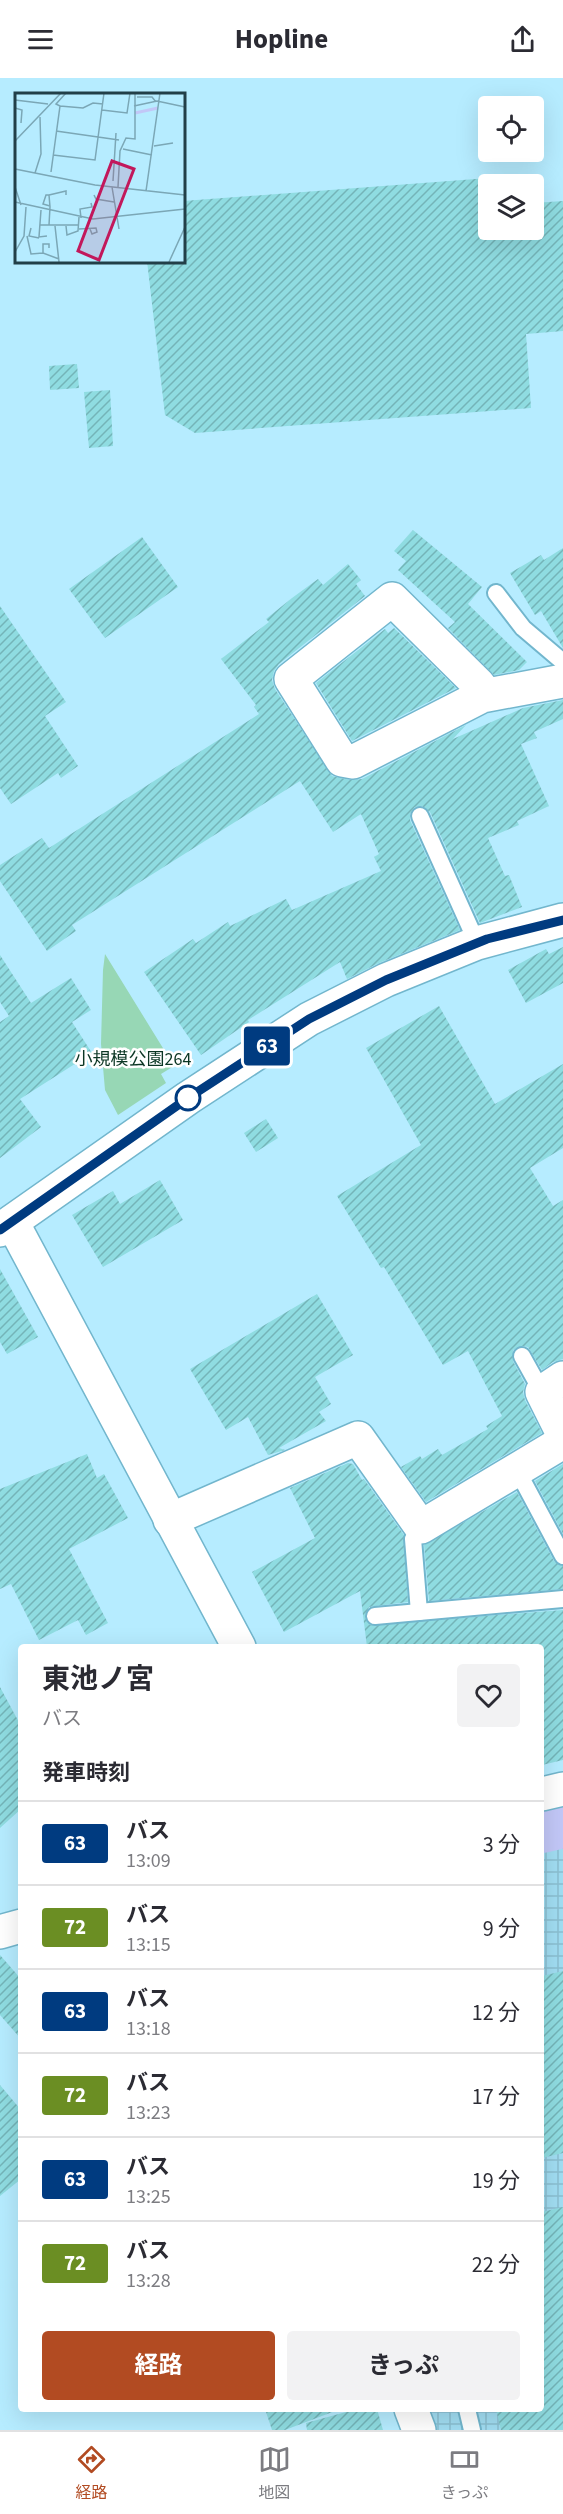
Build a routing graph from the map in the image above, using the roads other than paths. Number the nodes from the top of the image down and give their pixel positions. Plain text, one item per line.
1 (496, 593) dead end
2 (563, 662) edge
3 (563, 681) edge
4 (482, 696) junction
5 (420, 816) dead end
6 (563, 920) edge
7 (477, 943) junction
8 (4, 1219) edge
9 (522, 1356) dead end
10 (553, 1385) edge
11 (563, 1434) edge
12 (563, 1442) edge
13 (517, 1470) junction
14 (170, 1520) junction
15 (421, 1527) junction
16 (563, 1556) edge
17 (563, 1599) edge
18 (419, 1612) junction
19 (375, 1616) dead end
20 (237, 1644) edge
21 (563, 1789) edge
22 (544, 1794) edge
23 (18, 1927) edge
24 (0, 1932) edge
25 (412, 2412) edge
26 (468, 2412) edge
27 (419, 2430) edge
28 (472, 2430) edge

1 - 2 lane
3 - 4 main road
4 - 4 main road
5 - 7 lane
6 - 7 main road
7 - 8 main road
8 - 14 main road
9 - 10 lane
10 - 11 main road
12 - 13 main road
13 - 15 main road
13 - 16 lane
14 - 15 main road
14 - 20 main road
15 - 18 lane
17 - 18 lane
18 - 19 lane
21 - 22 main road
23 - 24 main road
25 - 27 main road
26 - 28 lane

